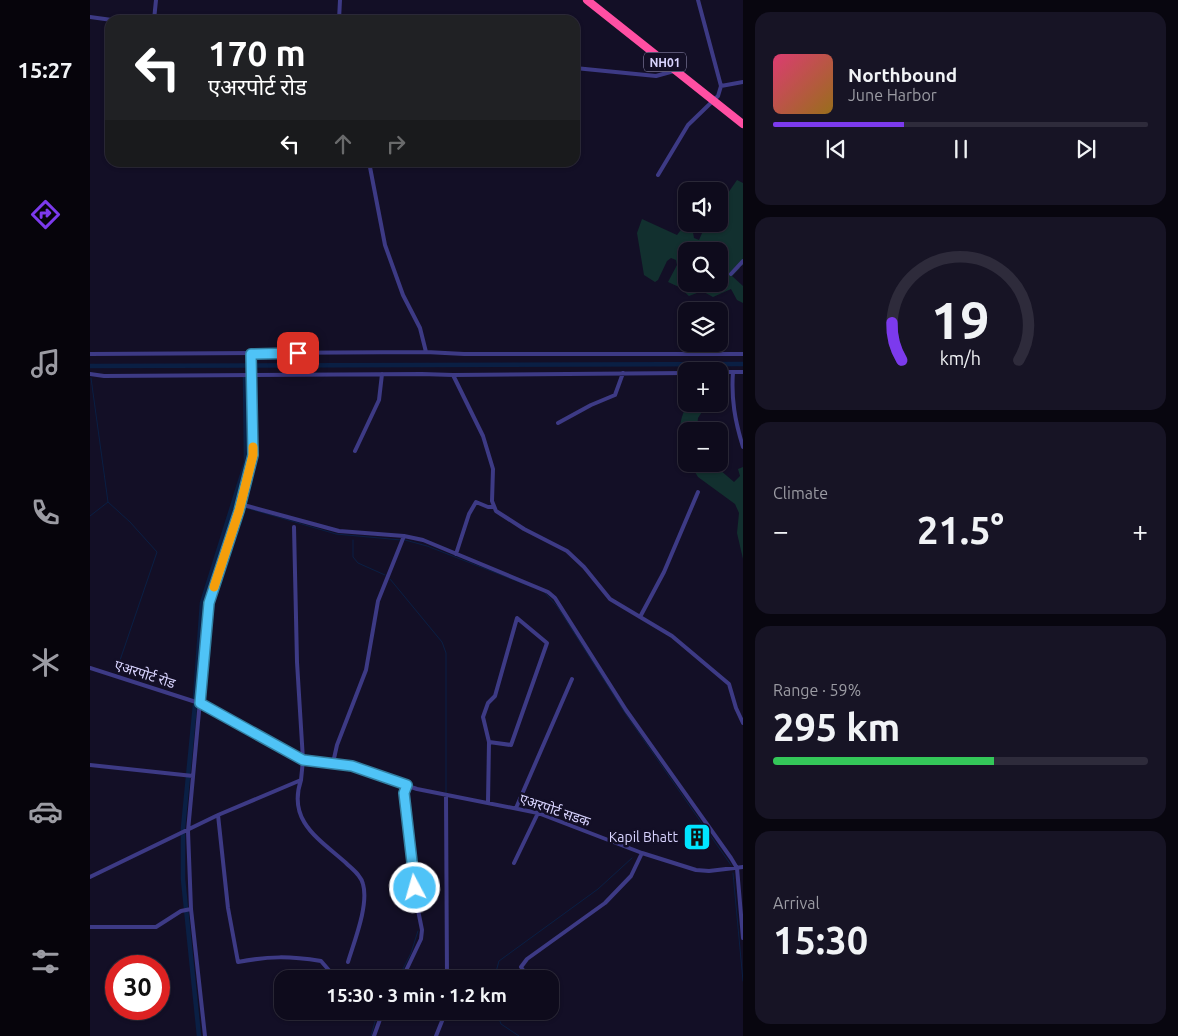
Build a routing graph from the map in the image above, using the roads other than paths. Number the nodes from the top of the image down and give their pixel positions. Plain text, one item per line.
1 (156, 0) edge
2 (340, 0) edge
3 (588, 0) edge
4 (698, 0) edge
5 (154, 15) edge
6 (339, 15) edge
7 (90, 17) edge
8 (105, 19) edge
9 (580, 68) edge
10 (676, 70) junction
11 (743, 82) edge
12 (721, 86) junction
13 (714, 100) junction
14 (743, 124) edge
15 (370, 167) edge
16 (658, 175) dead end
17 (743, 261) edge
18 (731, 274) dead end
19 (426, 352) junction
20 (90, 354) edge
21 (743, 354) edge
22 (251, 356) junction
23 (728, 372) edge
24 (733, 372) junction
25 (743, 372) edge
26 (623, 373) junction
27 (678, 373) edge
28 (90, 374) edge
29 (251, 374) junction
30 (382, 374) junction
31 (453, 375) junction
32 (558, 423) dead end
33 (743, 447) edge
34 (356, 451) dead end
35 (698, 492) dead end
36 (240, 505) junction
37 (494, 506) junction
38 (294, 527) dead end
39 (404, 536) junction
40 (456, 554) junction
41 (640, 616) junction
42 (90, 668) edge
43 (572, 679) dead end
44 (200, 703) junction
45 (743, 723) edge
46 (489, 742) junction
47 (303, 760) junction
48 (332, 763) junction
49 (90, 765) edge
50 (190, 775) junction
51 (301, 780) junction
52 (407, 785) junction
53 (445, 795) junction
54 (488, 802) junction
55 (516, 808) junction
56 (538, 814) junction
57 (218, 815) junction
58 (185, 832) junction
59 (642, 853) junction
60 (514, 864) dead end
61 (743, 867) edge
62 (737, 868) junction
63 (90, 877) edge
64 (190, 909) junction
65 (90, 927) edge
66 (743, 938) edge
67 (348, 962) dead end
68 (329, 970) edge
69 (406, 970) edge
70 (448, 970) edge
71 (523, 970) edge
72 (380, 1020) edge
73 (442, 1020) edge
74 (205, 1036) edge
75 (374, 1036) edge
76 (436, 1036) edge

1 - 5 street
2 - 6 street
3 - 10 highway, NH01
4 - 12 street
7 - 8 street
9 - 10 street
10 - 13 highway, NH01
11 - 12 street
12 - 13 street
13 - 14 highway, NH01
13 - 16 street
15 - 19 street
17 - 18 street
19 - 21 street
19 - 22 street
20 - 22 street
22 - 29 street
23 - 24 street
24 - 25 street
24 - 33 street
26 - 27 street
26 - 31 street
26 - 32 street
28 - 29 street
29 - 30 street
29 - 36 street
30 - 31 street
30 - 34 street
31 - 37 street
35 - 41 street
36 - 39 street
36 - 44 street
37 - 40 street
37 - 41 street
38 - 47 street
39 - 40 street
39 - 48 street
40 - 62 street
41 - 45 street
42 - 44 street, एअरपोर्ट रोड
43 - 55 street
44 - 47 street, एअरपोर्ट रोड
44 - 50 street
46 - 46 street
46 - 54 street
47 - 48 street, एअरपोर्ट रोड
47 - 51 street
48 - 52 street, एअरपोर्ट रोड
49 - 50 street
50 - 58 street
51 - 57 street
51 - 67 street
52 - 53 street, एअरपोर्ट रोड
52 - 69 street
53 - 54 street, एअरपोर्ट सडक
53 - 70 street
54 - 55 street, एअरपोर्ट सडक
55 - 56 street, एअरपोर्ट सडक
56 - 59 street, एअरपोर्ट सडक
56 - 60 street
57 - 58 street
57 - 68 street
58 - 63 street
58 - 64 street
59 - 62 street, एअरपोर्ट सडक
59 - 71 street
61 - 62 street, एअरपोर्ट सडक
62 - 66 street
64 - 65 street
64 - 74 street
72 - 75 street
73 - 76 street

